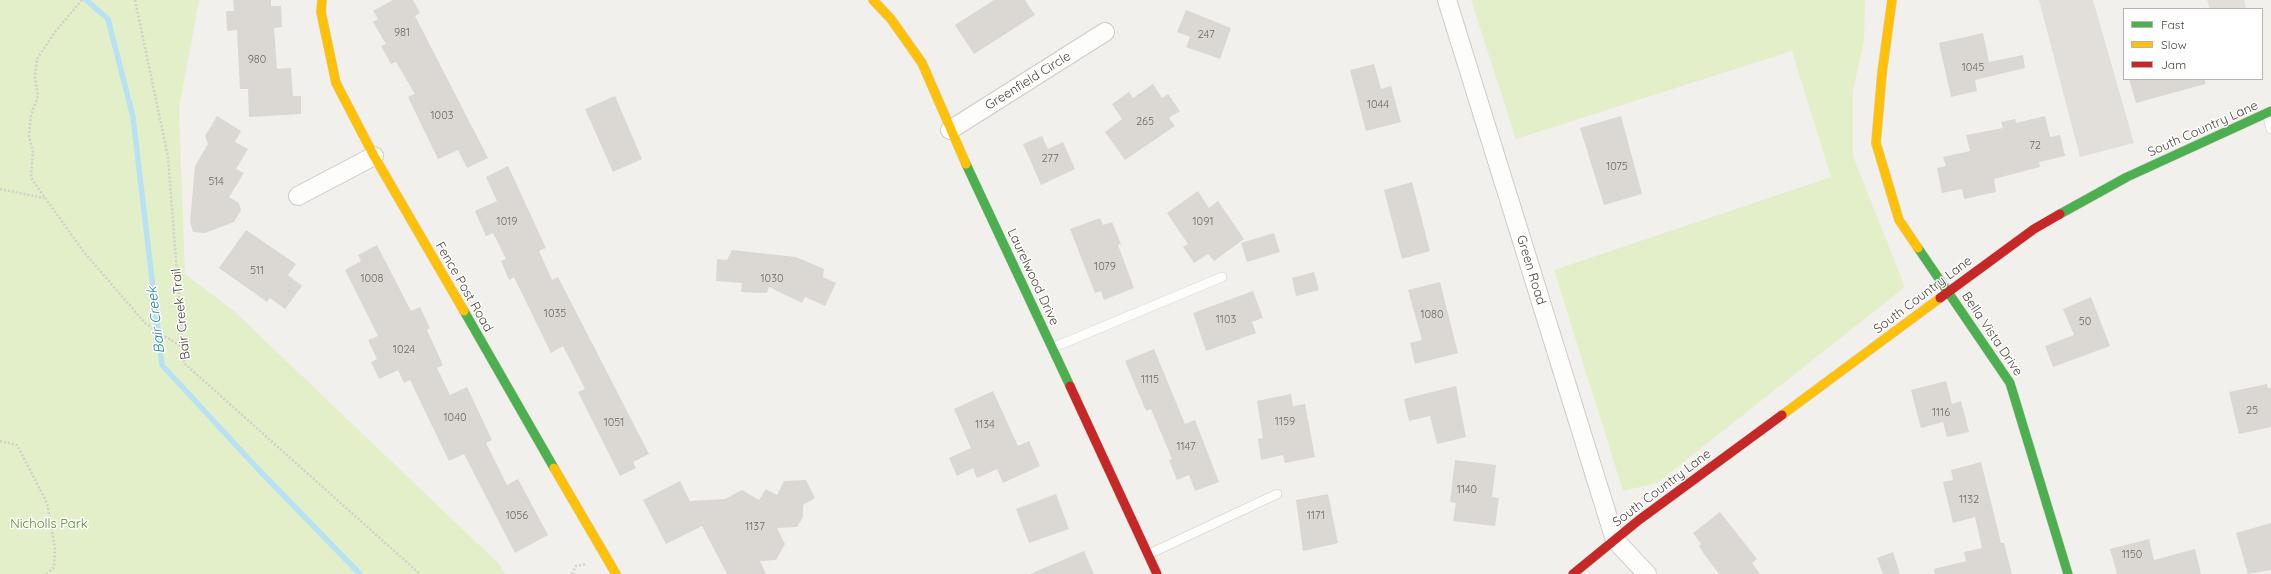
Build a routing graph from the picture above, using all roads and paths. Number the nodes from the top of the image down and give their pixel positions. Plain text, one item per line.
1 (82, 0) edge
2 (135, 0) edge
3 (322, 0) edge
4 (873, 0) edge
5 (1447, 0) edge
6 (1892, 0) edge
7 (1105, 32) dead end
8 (2269, 113) edge
9 (2271, 129) edge
10 (950, 130) junction
11 (374, 156) junction
12 (0, 189) edge
13 (298, 196) dead end
14 (44, 198) junction
15 (1222, 277) dead end
16 (1948, 293) junction
17 (183, 348) junction
18 (1052, 348) junction
19 (0, 441) edge
20 (1277, 494) dead end
21 (1615, 540) junction
22 (1149, 554) junction
23 (592, 562) dead end
24 (47, 574) edge
25 (420, 574) edge
26 (572, 574) edge
27 (616, 574) edge
28 (1157, 574) edge
29 (1573, 574) edge
30 (1646, 574) edge
31 (2068, 574) edge

1 - 14 path
2 - 17 path, Bair Creek Trail
3 - 11 street, Fence Post Road
4 - 10 street, Laurelwood Drive
5 - 21 street, Green Road
6 - 16 street, Bella Vista Drive
7 - 10 street, Greenfield Circle
8 - 9 lane
8 - 16 street, South Country Lane
10 - 18 street, Laurelwood Drive
11 - 13 street
11 - 27 street, Fence Post Road
12 - 14 path
14 - 17 path
15 - 18 lane
16 - 21 street, South Country Lane
16 - 31 street, Bella Vista Drive
17 - 25 path, Bair Creek Trail
18 - 22 street, Laurelwood Drive
19 - 24 path
20 - 22 lane
21 - 29 street, South Country Lane
21 - 30 street
22 - 28 street, Laurelwood Drive
23 - 26 path

